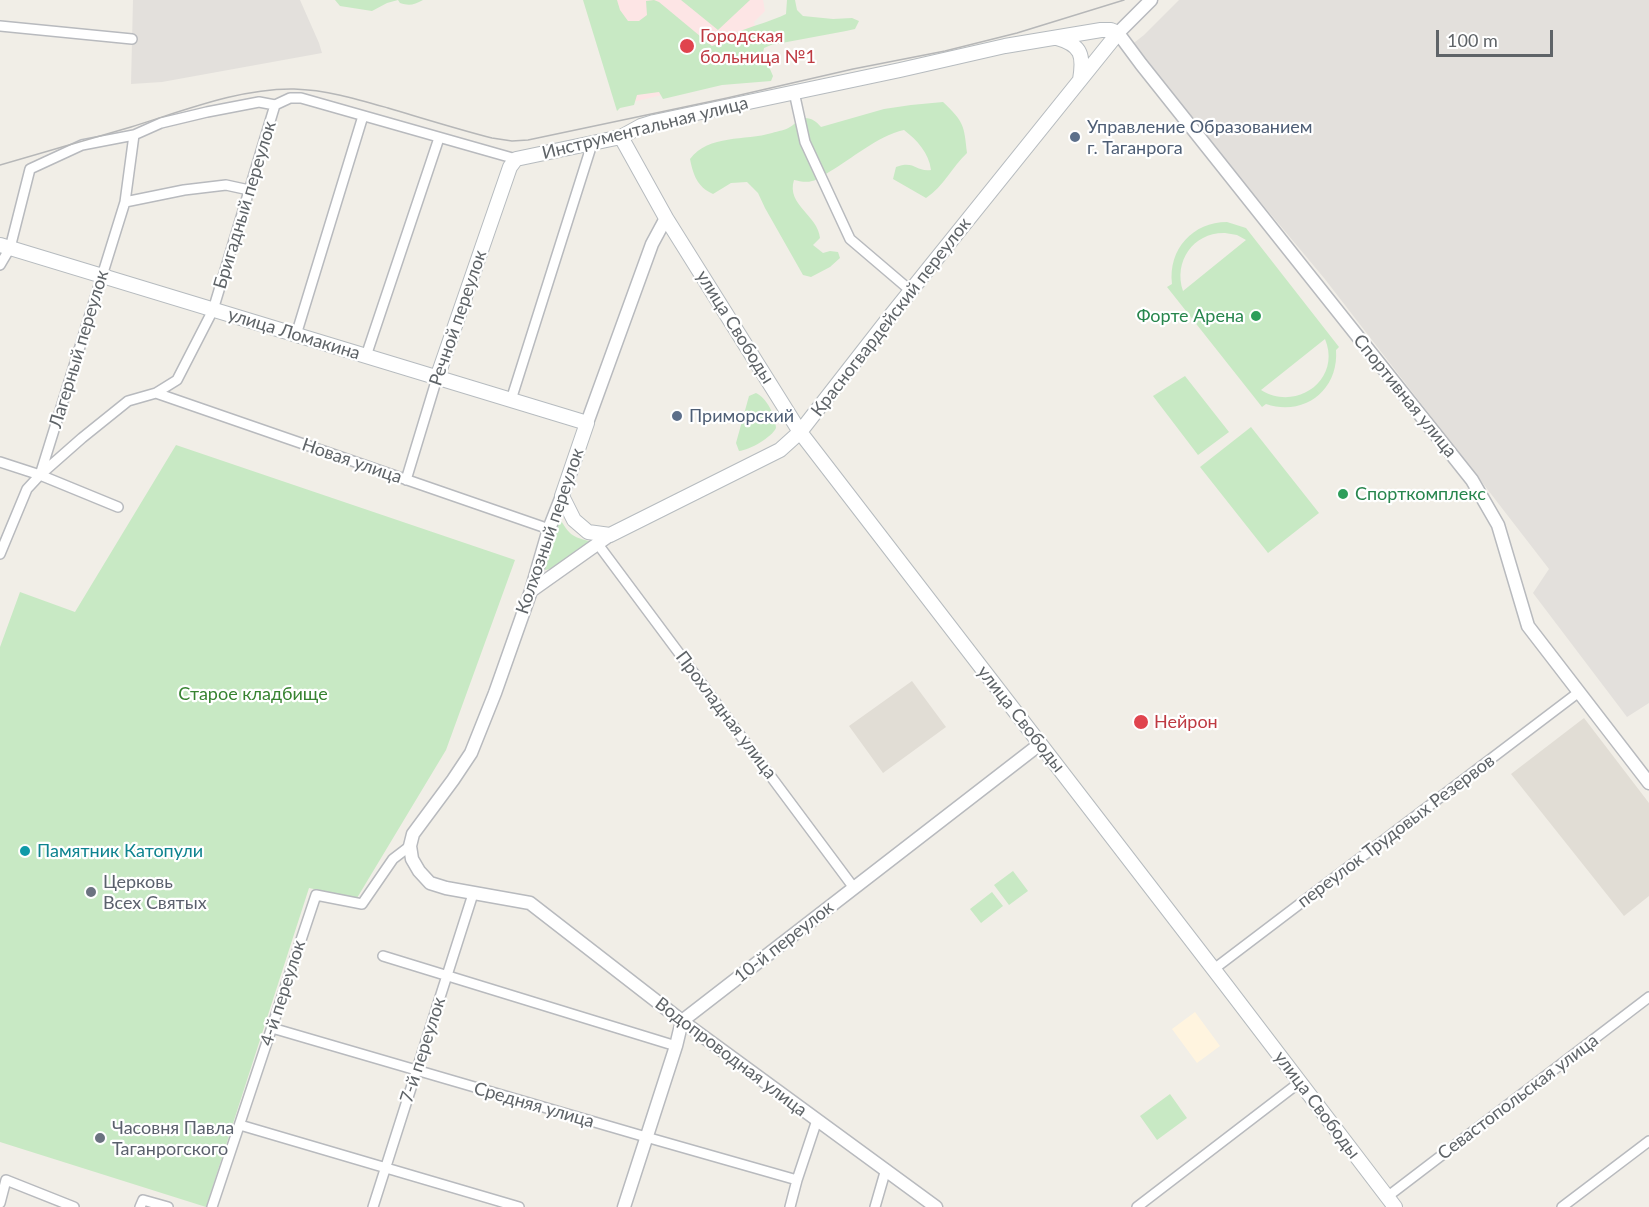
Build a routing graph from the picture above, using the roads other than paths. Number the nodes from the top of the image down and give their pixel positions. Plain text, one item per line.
1 (1151, 0) edge
2 (0, 26) edge
3 (1118, 33) junction
4 (1056, 37) junction
5 (132, 39) dead end
6 (1080, 82) junction
7 (794, 92) junction
8 (275, 105) junction
9 (363, 116) junction
10 (134, 135) junction
11 (621, 137) junction
12 (439, 138) junction
13 (592, 144) junction
14 (516, 159) junction
15 (249, 190) junction
16 (125, 202) junction
17 (666, 218) junction
18 (5, 246) edge
19 (0, 265) edge
20 (102, 276) junction
21 (911, 291) junction
22 (213, 310) junction
23 (296, 335) junction
24 (366, 356) junction
25 (437, 378) junction
26 (156, 393) junction
27 (511, 400) junction
28 (587, 423) junction
29 (800, 432) junction
30 (0, 462) edge
31 (40, 475) junction
32 (406, 480) junction
33 (562, 496) junction
34 (118, 507) dead end
35 (549, 529) junction
36 (610, 535) junction
37 (597, 543) junction
38 (0, 554) edge
39 (531, 591) junction
40 (1579, 692) junction
41 (1040, 744) junction
42 (1649, 783) edge
43 (410, 846) junction
44 (854, 888) junction
45 (473, 894) junction
46 (383, 956) dead end
47 (1214, 969) junction
48 (447, 975) junction
49 (1649, 997) edge
50 (682, 1021) junction
51 (272, 1028) junction
52 (676, 1046) junction
53 (417, 1070) junction
54 (1300, 1082) junction
55 (817, 1120) junction
56 (240, 1125) junction
57 (646, 1137) junction
58 (1649, 1141) edge
59 (385, 1168) junction
60 (886, 1169) junction
61 (797, 1180) junction
62 (1391, 1202) edge
63 (0, 1203) edge
64 (141, 1203) edge
65 (74, 1207) edge
66 (168, 1207) edge
67 (212, 1207) edge
68 (373, 1207) edge
69 (519, 1207) edge
70 (624, 1207) edge
71 (790, 1207) edge
72 (875, 1207) edge
73 (936, 1207) edge
74 (1137, 1207) edge
75 (1562, 1207) edge

1 - 3 street
2 - 5 street
3 - 4 main road, Инструментальная улица
3 - 6 main road, Красногвардейский переулок
3 - 40 street, Спортивная улица
4 - 6 main road
4 - 7 main road, Инструментальная улица
6 - 21 main road, Красногвардейский переулок
7 - 11 main road, Инструментальная улица
7 - 21 street
8 - 9 street, Инструментальная улица
8 - 10 street, Инструментальная улица
8 - 15 street, Бригадный переулок
9 - 12 street, Инструментальная улица
9 - 23 street
10 - 16 street, Лагерный переулок
10 - 18 street, Инструментальная улица
11 - 13 main road, Инструментальная улица
11 - 17 main road, улица Свободы
12 - 14 street, Инструментальная улица
12 - 24 street
13 - 14 main road, Инструментальная улица
13 - 27 street
14 - 25 main road, Речной переулок
15 - 16 street
15 - 22 street, Бригадный переулок
16 - 20 street, Лагерный переулок
17 - 28 street, Колхозный переулок
17 - 29 main road, улица Свободы
18 - 19 street
18 - 20 main road, улица Ломакина
20 - 22 main road, улица Ломакина
20 - 31 street, Лагерный переулок
21 - 29 main road, Красногвардейский переулок
22 - 23 main road, улица Ломакина
22 - 26 street, Бригадный переулок
23 - 24 main road, улица Ломакина
24 - 25 main road, улица Ломакина
25 - 27 main road, улица Ломакина
25 - 32 street, Речной переулок
26 - 31 street, Бригадный переулок
26 - 32 street, Новая улица
27 - 28 main road, улица Ломакина
28 - 33 main road, Колхозный переулок
29 - 36 main road, Красногвардейский переулок
29 - 41 main road, улица Свободы
30 - 31 street
31 - 34 street
31 - 38 street, Лагерный переулок
32 - 35 street, Новая улица
33 - 35 street, Колхозный переулок
33 - 36 main road
35 - 39 street, Колхозный переулок
36 - 37 street, Красногвардейский переулок
37 - 39 street, Красногвардейский переулок
37 - 44 street, Прохладная улица
39 - 43 street, Колхозный переулок
40 - 42 street, Спортивная улица
40 - 47 street, переулок Трудовых Резервов
41 - 44 street, 10-й переулок
41 - 47 main road, улица Свободы
43 - 45 street
43 - 51 street, 4-й переулок
44 - 50 street, 10-й переулок
45 - 48 street, 7-й переулок
45 - 50 street, Водопроводная улица
46 - 48 street
47 - 54 main road, улица Свободы
48 - 52 street
48 - 53 street, 7-й переулок
49 - 62 street, Севастопольская улица
50 - 52 street
50 - 55 street, Водопроводная улица
51 - 53 street, Средняя улица
51 - 56 street, 4-й переулок
52 - 57 street
53 - 57 street, Средняя улица
53 - 59 street, 7-й переулок
54 - 62 main road, улица Свободы
54 - 74 street
55 - 60 street, Водопроводная улица
55 - 61 street
56 - 59 street
56 - 67 street, 4-й переулок
57 - 61 street, Средняя улица
57 - 70 street
58 - 75 street
59 - 68 street, 7-й переулок
59 - 69 street
60 - 72 street
60 - 73 street, Водопроводная улица
61 - 71 street
63 - 65 street
64 - 66 street

